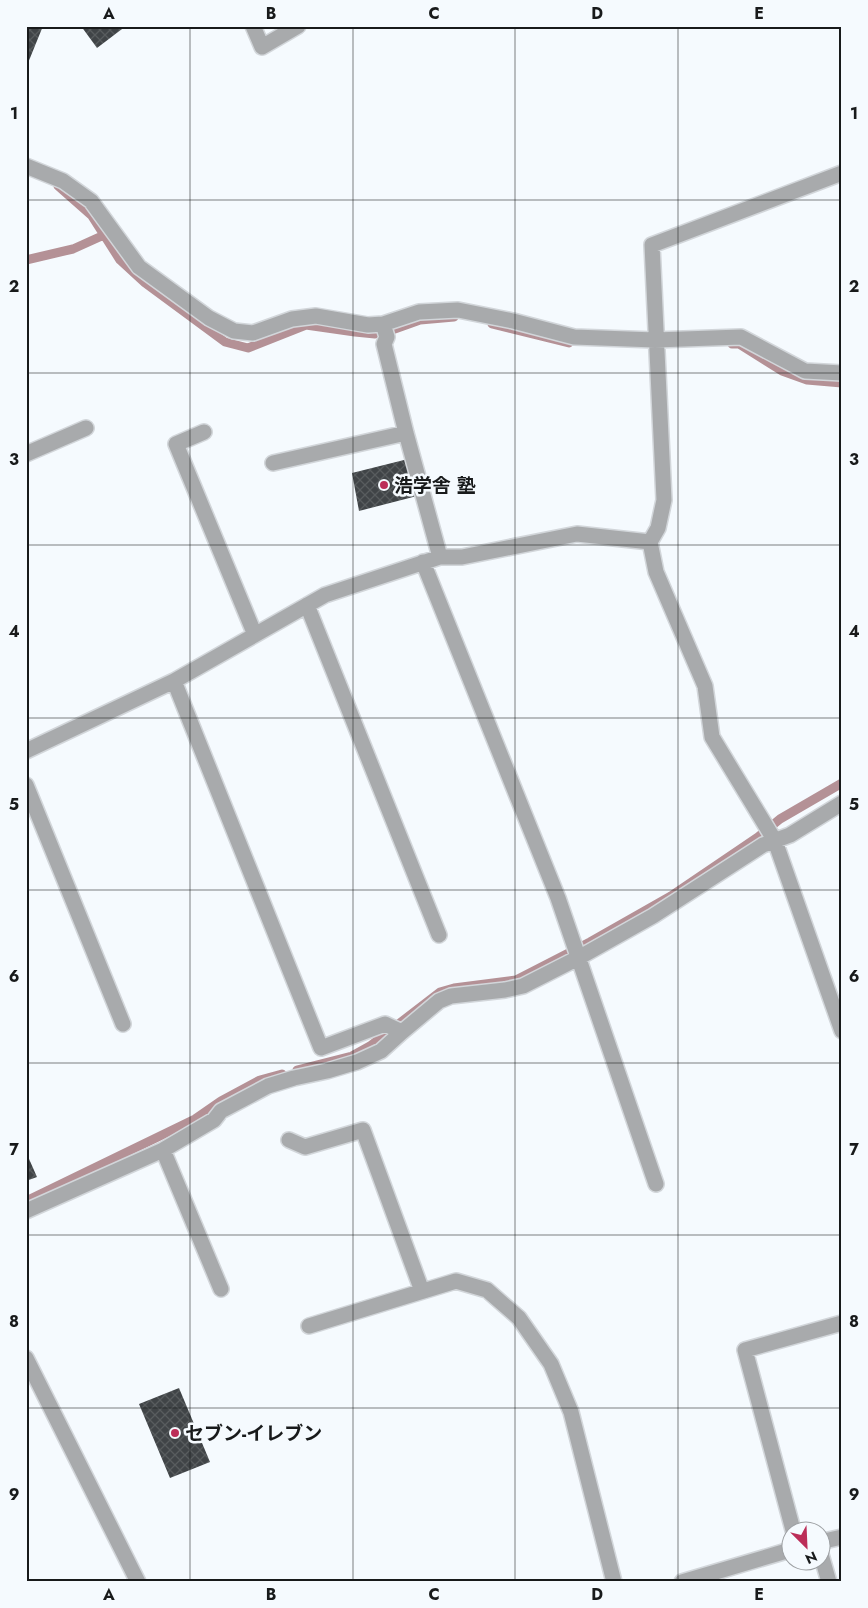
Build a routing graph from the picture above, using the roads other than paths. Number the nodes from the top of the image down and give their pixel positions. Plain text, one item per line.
1 (253, 26) edge
2 (298, 26) edge
3 (26, 166) edge
4 (842, 173) edge
5 (383, 324) junction
6 (655, 340) junction
7 (842, 373) edge
8 (86, 428) dead end
9 (204, 432) dead end
10 (406, 433) junction
11 (26, 454) edge
12 (273, 463) dead end
13 (650, 542) junction
14 (440, 557) junction
15 (423, 562) junction
16 (307, 605) junction
17 (255, 635) junction
18 (174, 681) junction
19 (26, 751) edge
20 (26, 785) edge
21 (842, 803) edge
22 (771, 834) junction
23 (439, 935) dead end
24 (578, 952) junction
25 (123, 1024) dead end
26 (397, 1029) junction
27 (842, 1031) edge
28 (289, 1140) dead end
29 (163, 1150) junction
30 (656, 1184) dead end
31 (26, 1211) edge
32 (221, 1289) dead end
33 (422, 1291) junction
34 (842, 1323) edge
35 (308, 1326) dead end
36 (26, 1358) edge
37 (790, 1520) edge
38 (780, 1553) edge
39 (138, 1582) edge
40 (614, 1582) edge
41 (682, 1582) edge

1 - 2 street
3 - 5 street
4 - 6 street
5 - 6 street
5 - 10 street
6 - 7 street
6 - 13 street
8 - 11 street
9 - 17 street
10 - 12 street
10 - 14 street
13 - 14 street
13 - 22 street
14 - 15 street
15 - 16 street
15 - 24 street
16 - 17 street
16 - 23 street
17 - 18 street
18 - 19 street
18 - 26 street
20 - 25 street
21 - 22 street
22 - 24 street
22 - 27 street
24 - 26 street
24 - 30 street
26 - 29 street
28 - 33 street
29 - 31 street
29 - 32 street
33 - 35 street
33 - 40 street
34 - 37 street
36 - 39 street
38 - 41 street

